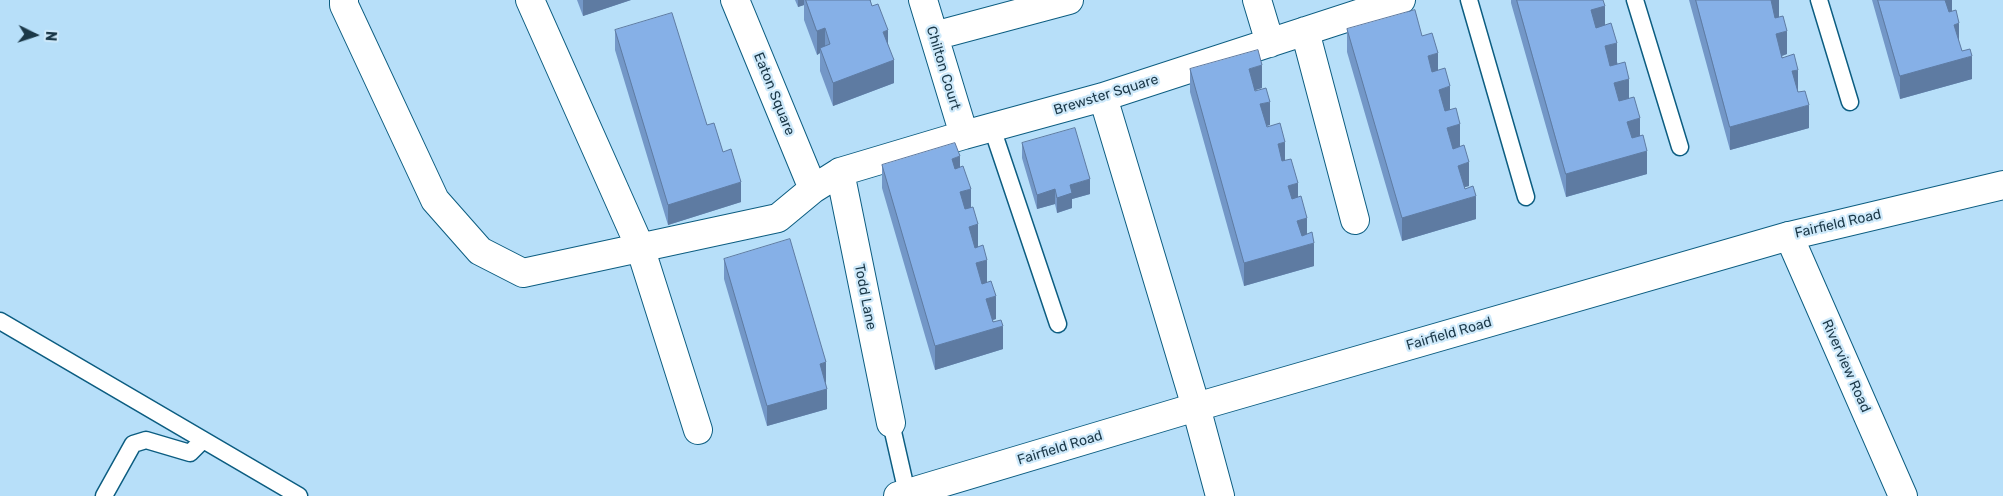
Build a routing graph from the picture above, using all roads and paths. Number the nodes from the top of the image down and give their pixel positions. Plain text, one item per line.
1 (344, 0) edge
2 (530, 0) edge
3 (735, 0) edge
4 (923, 0) edge
5 (1069, 0) edge
6 (1257, 0) edge
7 (1401, 0) edge
8 (1468, 0) edge
9 (1635, 0) edge
10 (1819, 0) edge
11 (1305, 31) junction
12 (934, 36) junction
13 (1270, 43) junction
14 (1103, 97) junction
15 (1850, 102) dead end
16 (992, 128) junction
17 (964, 135) junction
18 (1680, 147) dead end
19 (840, 172) junction
20 (2003, 185) edge
21 (813, 189) junction
22 (1526, 197) dead end
23 (1355, 220) dead end
24 (1789, 236) junction
25 (640, 247) junction
26 (0, 321) edge
27 (1058, 324) dead end
28 (1196, 407) junction
29 (890, 423) joint
30 (698, 430) dead end
31 (203, 440) junction
32 (902, 495) edge
33 (104, 496) edge
34 (299, 496) edge
35 (1220, 496) edge
36 (1903, 496) edge

1 - 25 street, Brewster Square
2 - 25 street
3 - 21 street, Eaton Square
4 - 12 street, Chilton Court
5 - 12 street
6 - 13 street
7 - 11 street, Brewster Square
8 - 22 lane
9 - 18 lane
10 - 15 lane
11 - 13 street, Brewster Square
11 - 23 street
12 - 17 street, Chilton Court
13 - 14 street, Brewster Square
14 - 16 street, Brewster Square
14 - 28 street
16 - 17 street, Brewster Square
16 - 27 lane
17 - 19 street, Brewster Square
19 - 21 street, Brewster Square
19 - 29 street, Todd Lane
20 - 24 street, Fairfield Road
21 - 25 street, Brewster Square
24 - 28 street, Fairfield Road
24 - 36 street, Riverview Road
25 - 30 street
26 - 31 lane
28 - 32 street, Fairfield Road
28 - 35 street
29 - 32 lane
31 - 33 lane
31 - 34 lane

